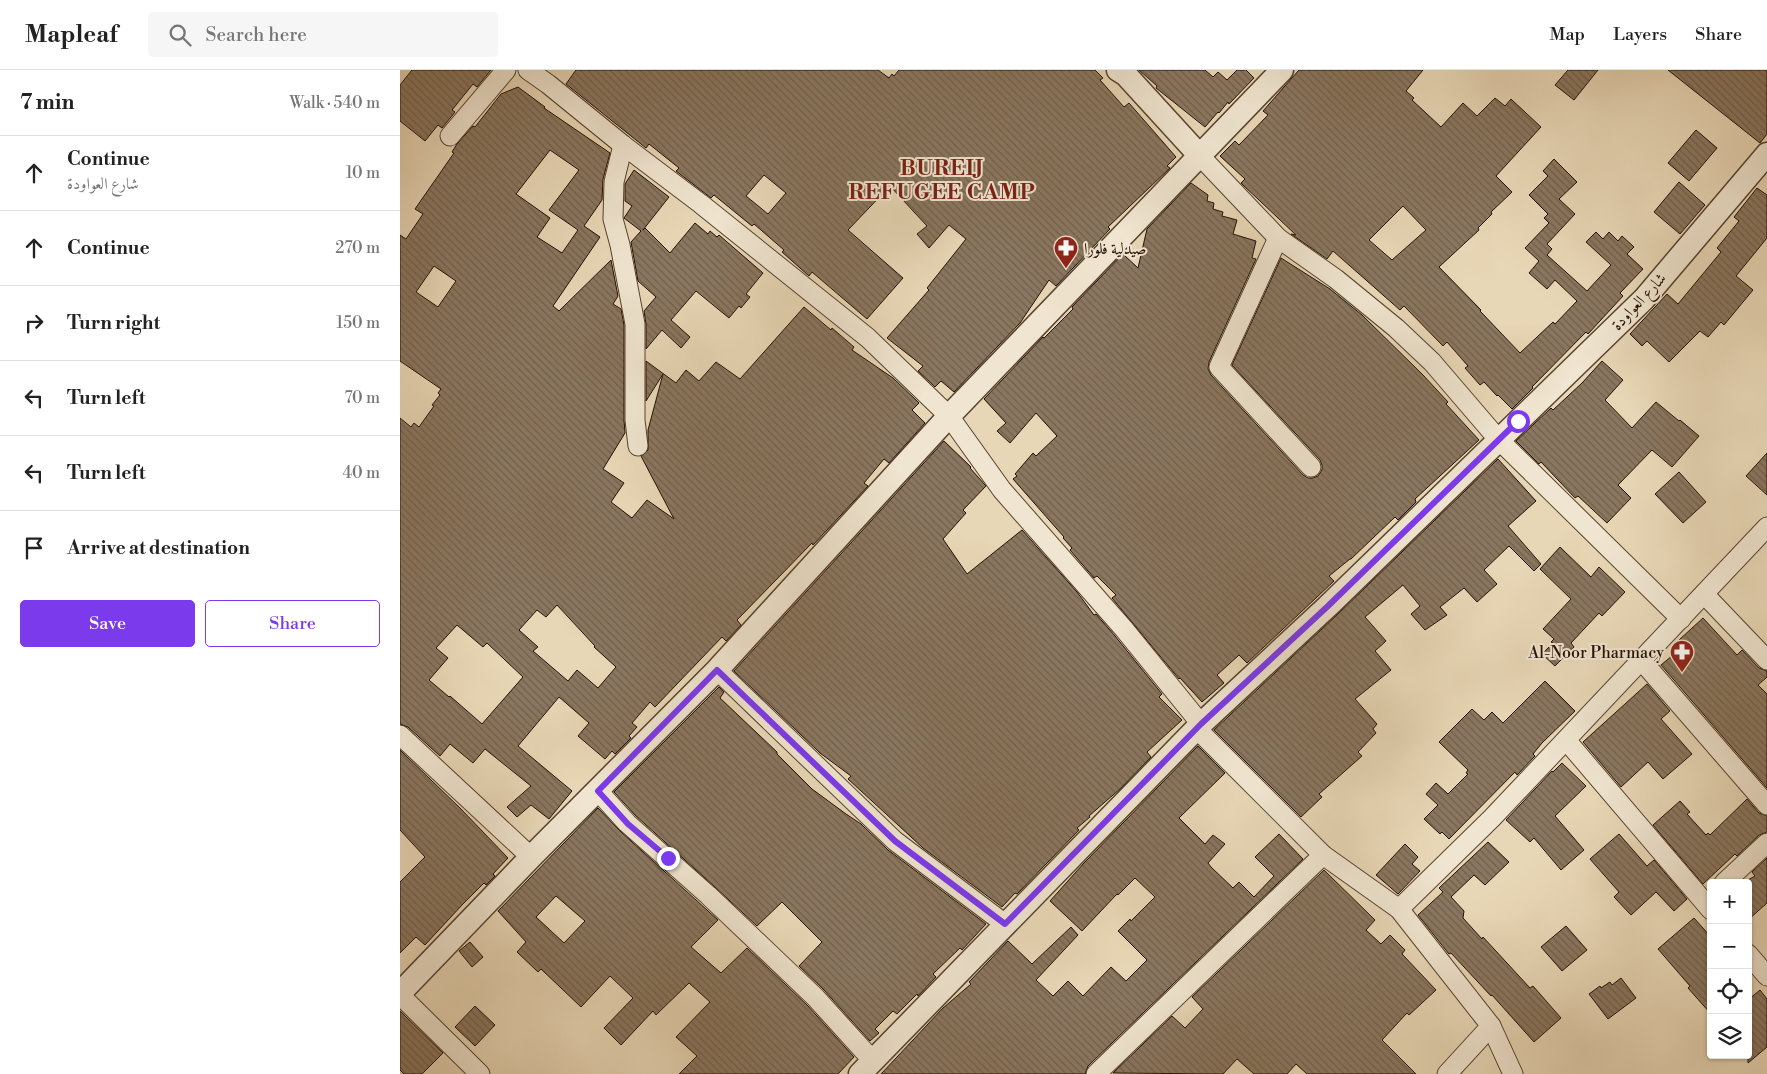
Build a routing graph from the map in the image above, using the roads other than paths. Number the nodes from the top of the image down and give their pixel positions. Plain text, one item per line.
1 (506, 70) edge
2 (528, 70) edge
3 (1118, 70) edge
4 (1273, 73) edge
5 (554, 77) edge
6 (450, 136) dead end
7 (623, 146) junction
8 (1767, 154) edge
9 (1200, 156) junction
10 (1278, 238) junction
11 (949, 416) junction
12 (1498, 439) junction
13 (638, 446) dead end
14 (1311, 467) dead end
15 (1767, 527) edge
16 (1704, 594) junction
17 (1681, 619) junction
18 (1767, 660) edge
19 (1642, 661) junction
20 (717, 670) junction
21 (1201, 724) junction
22 (400, 735) edge
23 (1566, 740) junction
24 (598, 791) junction
25 (1767, 805) edge
26 (1767, 843) edge
27 (1323, 855) junction
28 (531, 857) junction
29 (1728, 879) edge
30 (1707, 901) edge
31 (1399, 909) junction
32 (1005, 924) junction
33 (1752, 959) edge
34 (1767, 976) edge
35 (400, 994) edge
36 (1491, 1026) junction
37 (866, 1067) edge
38 (480, 1074) edge
39 (1096, 1074) edge
40 (1447, 1074) edge
41 (1513, 1074) edge

1 - 6 street
2 - 5 street
3 - 9 street
4 - 9 street
5 - 7 street
7 - 11 street
7 - 13 street
8 - 12 street, شارع العواودة
9 - 10 street
9 - 11 street
10 - 12 street
10 - 14 street
11 - 20 street
11 - 21 street
12 - 17 street
12 - 21 street, شارع العواودة
15 - 16 street
16 - 17 street
16 - 18 street
17 - 19 street
19 - 23 street
19 - 25 street
20 - 24 street
20 - 32 street
21 - 27 street
21 - 32 street, شارع العواودة
22 - 28 street
23 - 30 street
23 - 31 street
24 - 28 street
24 - 37 street
26 - 29 street
27 - 31 street
27 - 39 street
28 - 35 street
31 - 36 street
32 - 37 street, شارع العواودة
33 - 34 street
35 - 38 street
36 - 40 street
36 - 41 street

